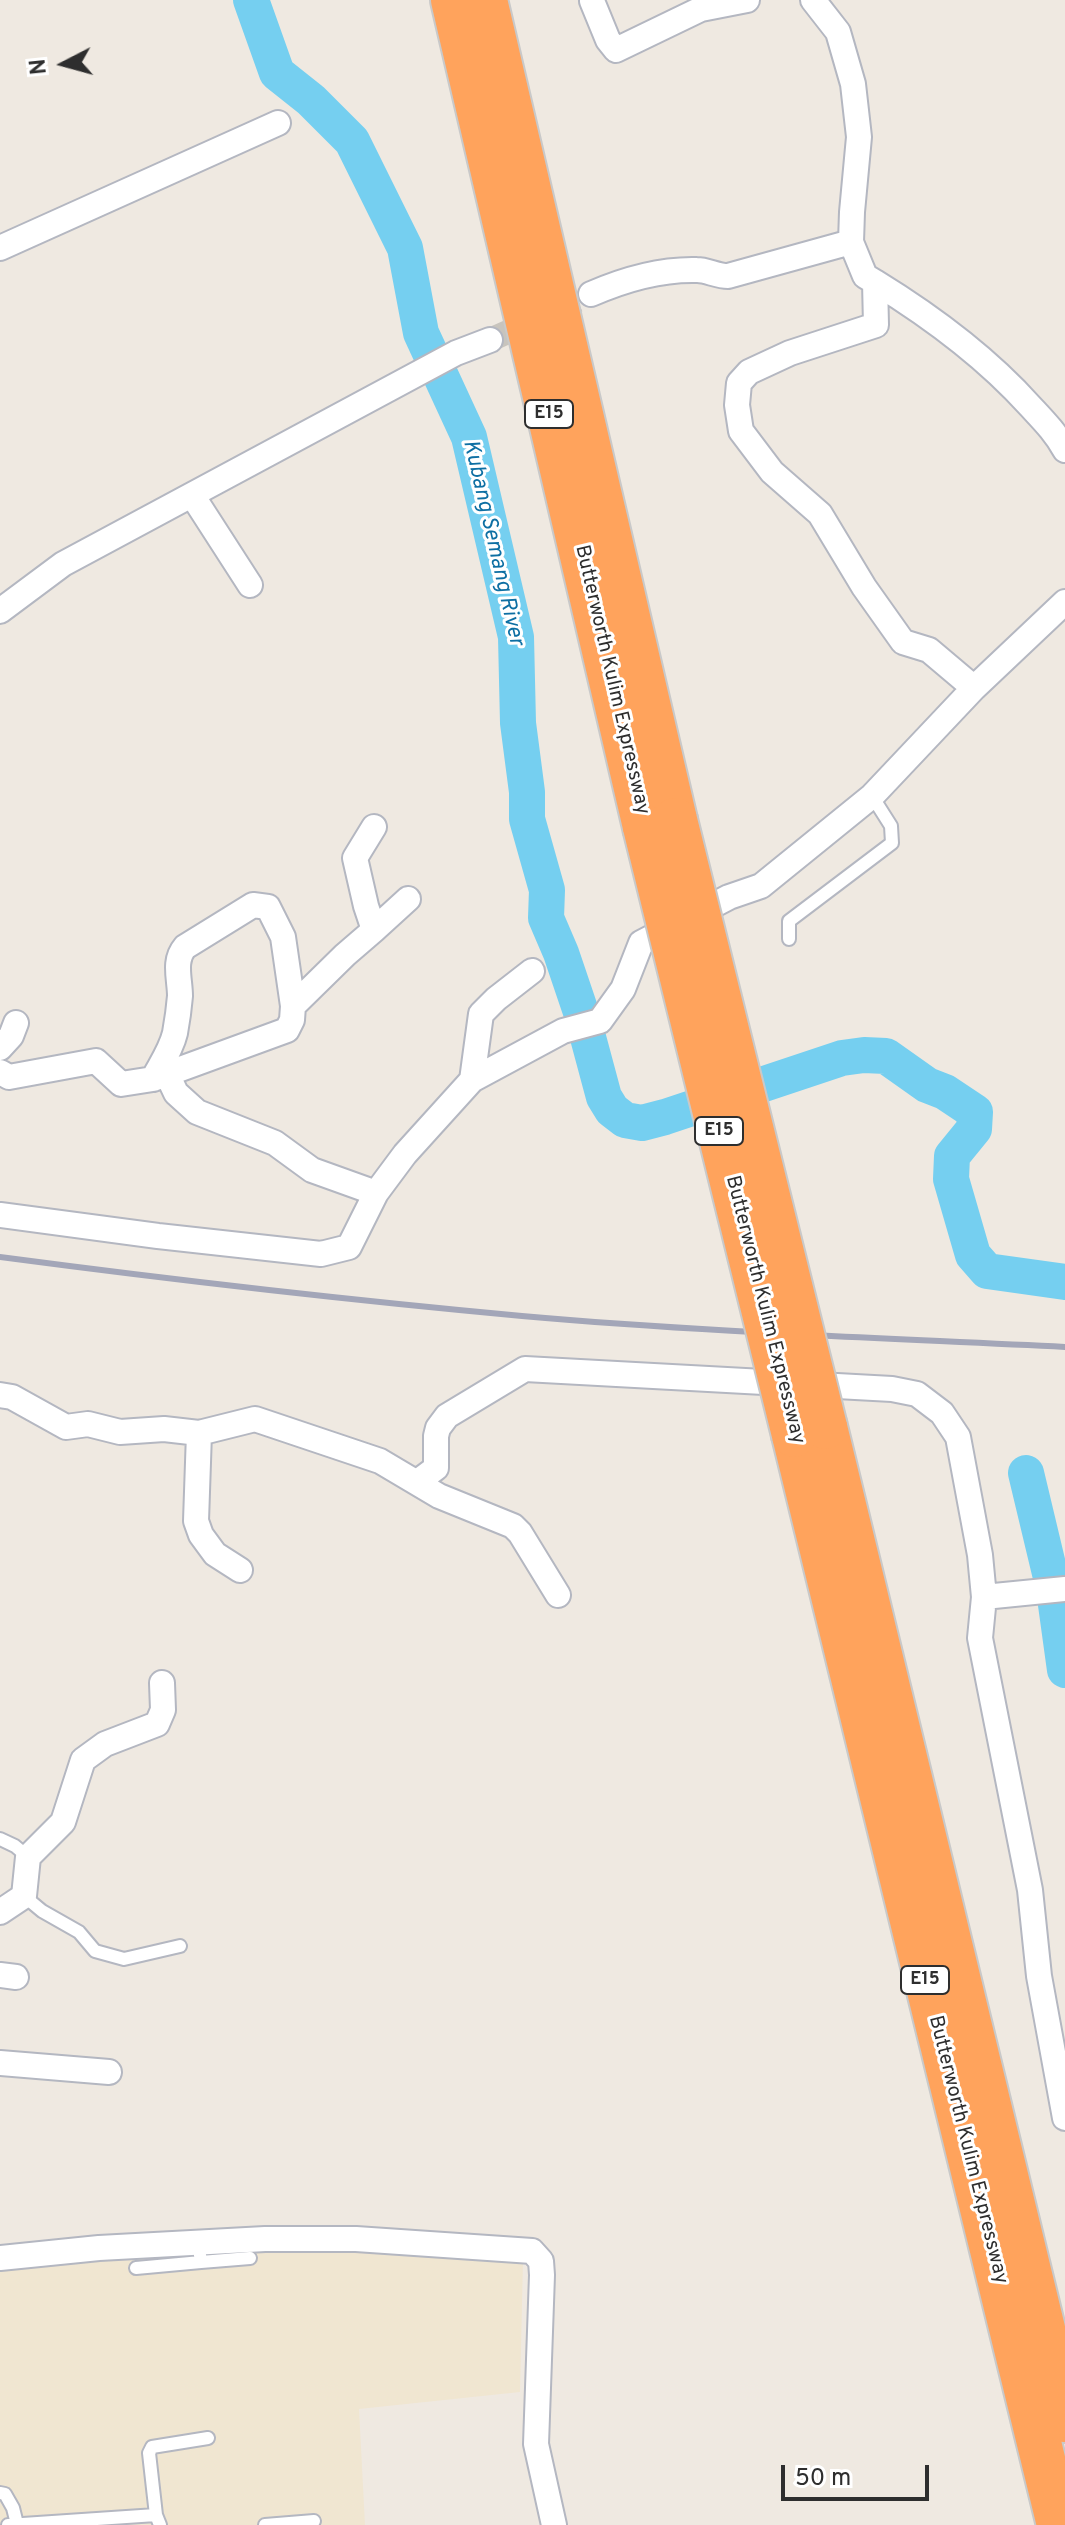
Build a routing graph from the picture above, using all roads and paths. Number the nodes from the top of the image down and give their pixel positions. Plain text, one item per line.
1 (453, 0) edge
2 (485, 0) edge
3 (747, 0) edge
4 (813, 0) edge
5 (592, 1) edge
6 (278, 123) dead end
7 (851, 242) junction
8 (0, 248) edge
9 (875, 282) junction
10 (591, 294) tunnel mouth
11 (490, 340) tunnel mouth
12 (1065, 450) edge
13 (192, 495) junction
14 (250, 585) dead end
15 (1065, 602) edge
16 (0, 611) edge
17 (974, 688) junction
18 (872, 796) junction
19 (660, 824) junction
20 (374, 827) dead end
21 (408, 899) dead end
22 (374, 930) junction
23 (789, 939) dead end
24 (532, 971) dead end
25 (293, 1006) junction
26 (16, 1023) dead end
27 (0, 1048) edge
28 (0, 1072) edge
29 (160, 1076) junction
30 (472, 1080) junction
31 (376, 1193) junction
32 (0, 1215) edge
33 (0, 1395) edge
34 (810, 1431) junction
35 (199, 1433) junction
36 (420, 1483) junction
37 (240, 1570) dead end
38 (1065, 1589) edge
39 (558, 1595) dead end
40 (984, 1597) junction
41 (162, 1683) dead end
42 (0, 1839) edge
43 (28, 1857) junction
44 (24, 1896) junction
45 (0, 1912) edge
46 (180, 1946) dead end
47 (0, 2063) edge
48 (109, 2072) dead end
49 (1065, 2118) edge
50 (200, 2252) junction
51 (0, 2258) edge
52 (250, 2258) dead end
53 (136, 2268) dead end
54 (1065, 2420) edge
55 (208, 2438) dead end
56 (0, 2493) edge
57 (158, 2520) edge
58 (314, 2521) dead end
59 (17, 2524) edge
60 (8, 2525) edge
61 (265, 2525) edge
62 (554, 2525) edge
63 (1059, 2525) edge

1 - 19 highway, Butterworth Kulim Expressway / E15
2 - 19 highway, Butterworth Kulim Expressway / E15
3 - 5 street
4 - 7 street
6 - 8 street
7 - 9 street
7 - 10 street
9 - 12 street
9 - 17 street
11 - 13 street
13 - 14 street
13 - 16 street
15 - 17 street
17 - 18 street
18 - 23 lane
18 - 30 street
19 - 34 highway, Butterworth Kulim Expressway / E15, bridge
20 - 22 street
21 - 22 street
22 - 25 street
24 - 30 street
25 - 29 street
25 - 29 street
26 - 27 street
28 - 29 street
29 - 31 street
30 - 31 street
31 - 32 street
33 - 35 street
34 - 54 highway, Butterworth Kulim Expressway / E15
34 - 63 highway, Butterworth Kulim Expressway / E15
35 - 36 street
35 - 37 street
36 - 39 street
36 - 40 street
38 - 40 street
40 - 49 street
41 - 43 street
42 - 43 lane
43 - 44 street
44 - 45 street
44 - 46 lane
47 - 48 street
50 - 51 street
50 - 52 lane
50 - 53 lane
50 - 62 street
55 - 57 lane
56 - 59 lane
57 - 59 lane
58 - 61 lane
59 - 60 lane

